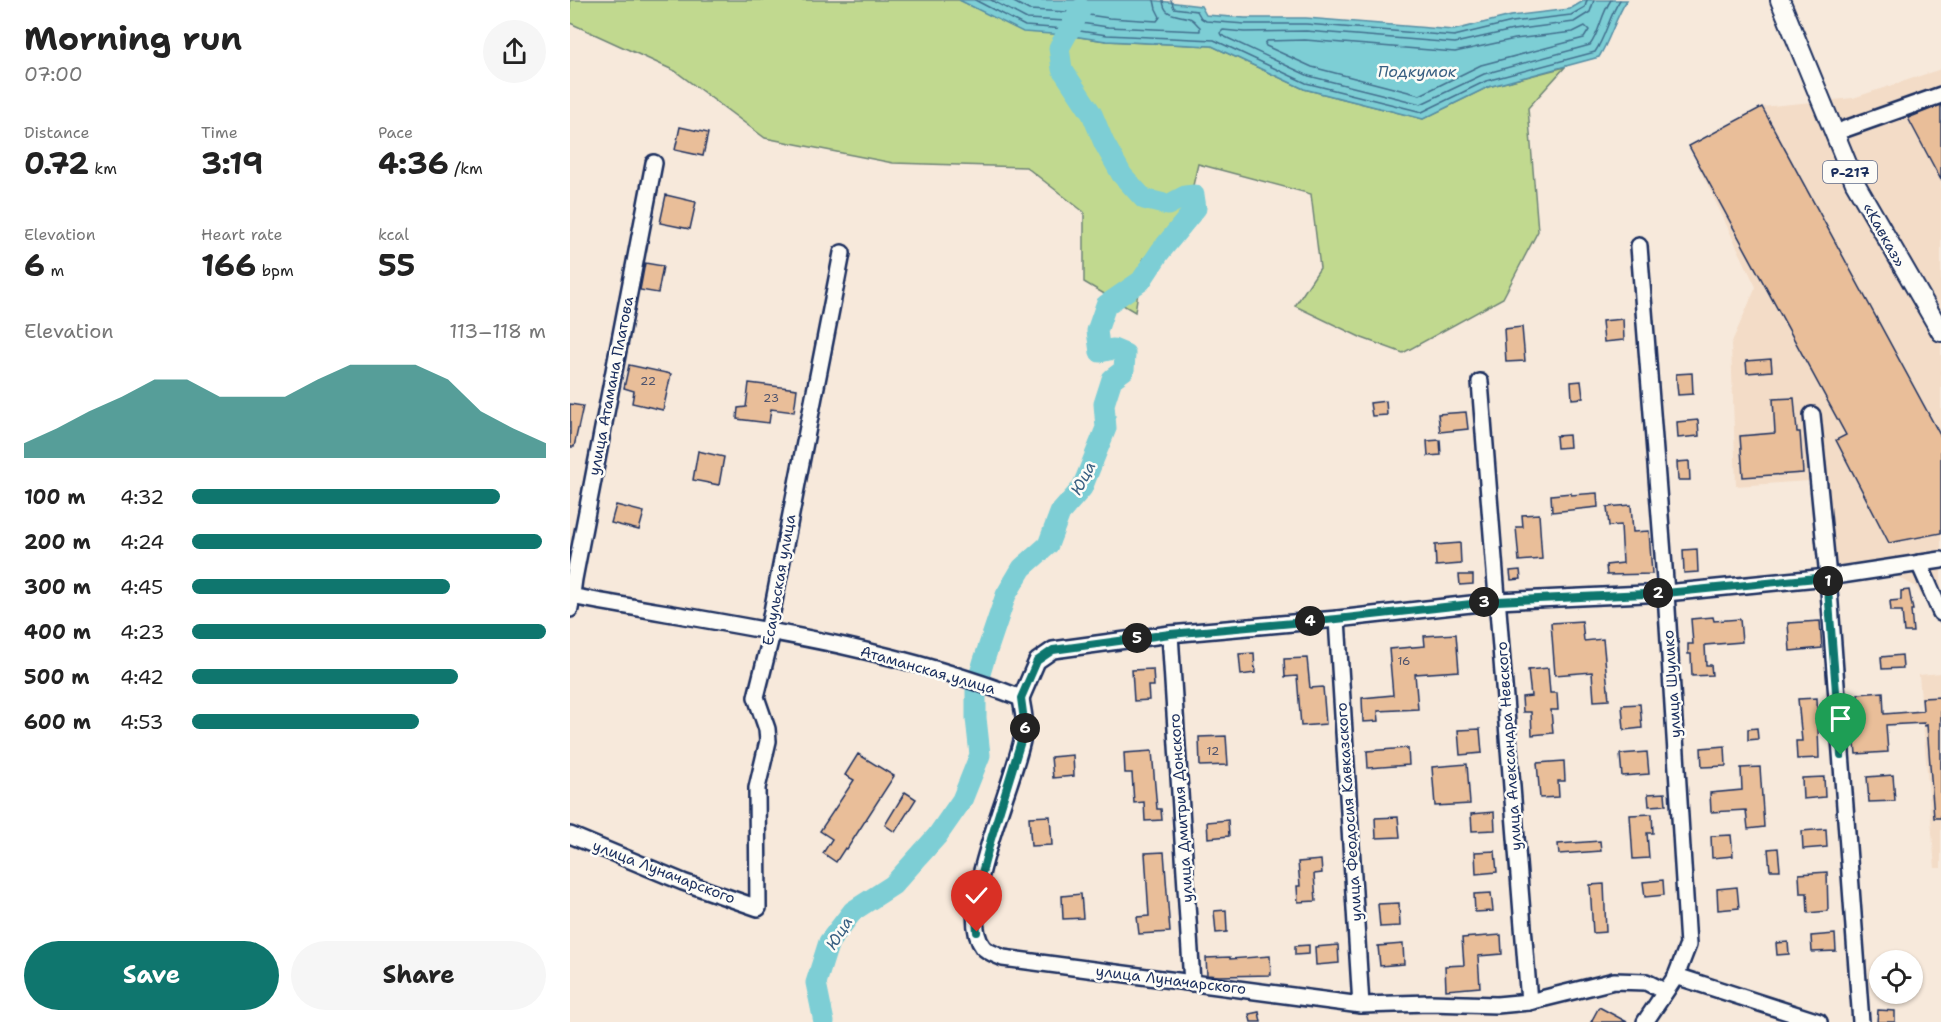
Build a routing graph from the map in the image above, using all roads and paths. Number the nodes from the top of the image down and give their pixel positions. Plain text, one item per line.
1 (1780, 0) edge
2 (1793, 0) edge
3 (1941, 94) edge
4 (1845, 129) junction
5 (654, 163) dead end
6 (1639, 246) dead end
7 (842, 253) dead end
8 (1941, 311) edge
9 (1941, 332) edge
10 (1480, 382) dead end
11 (1812, 416) dead end
12 (1941, 560) edge
13 (1919, 563) junction
14 (1827, 577) junction
15 (1666, 593) junction
16 (571, 601) edge
17 (1498, 601) junction
18 (1941, 612) edge
19 (1337, 619) junction
20 (768, 632) junction
21 (1170, 634) junction
22 (1021, 698) junction
23 (570, 835) edge
24 (758, 908) joint
25 (1676, 976) junction
26 (1192, 983) junction
27 (1664, 991) junction
28 (1529, 1002) junction
29 (1361, 1005) junction
30 (1652, 1020) edge
31 (1819, 1022) edge
32 (1861, 1022) edge

1 - 9 main road, «Кавказ» / Р-217
2 - 4 main road, «Кавказ» / Р-217
3 - 4 street
4 - 8 main road, «Кавказ» / Р-217
5 - 16 street, улица Атамана Платова
6 - 15 street, улица Шулико
7 - 20 street, Есаульская улица
10 - 17 street, улица Александра Невского
11 - 14 street
12 - 13 street
13 - 14 street
13 - 18 street
14 - 15 street
14 - 32 street
15 - 17 street
15 - 25 street, улица Шулико
16 - 20 street, Атаманская улица
17 - 19 street
17 - 28 street, улица Александра Невского
19 - 21 street
19 - 29 street, улица Феодосия Кавказского
20 - 22 street, Атаманская улица
20 - 24 street, Есаульская улица
21 - 22 street
21 - 26 street, улица Дмитрия Донского
22 - 26 street, улица Луначарского
23 - 24 street, улица Луначарского
25 - 27 street, улица Шулико
25 - 31 street
26 - 29 street, улица Луначарского
27 - 28 street, улица Луначарского
27 - 30 street, улица Шулико
28 - 29 street, улица Луначарского

